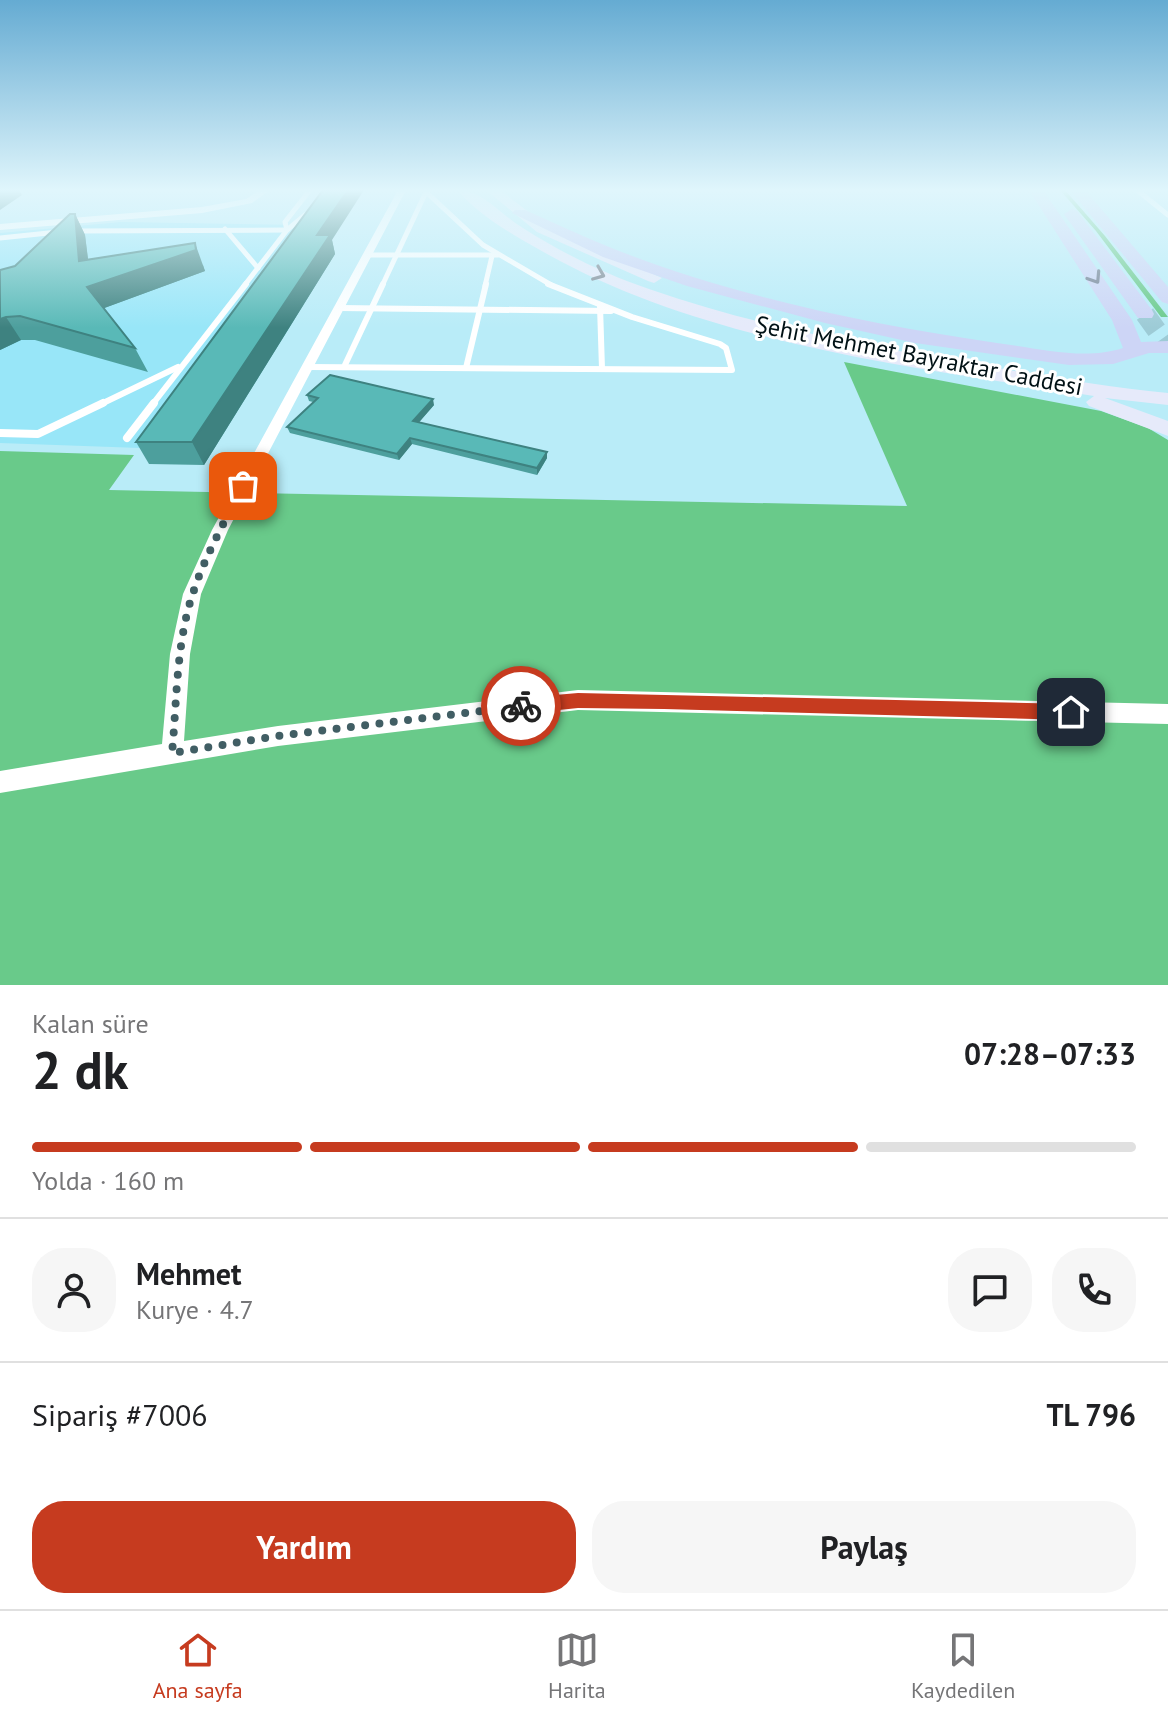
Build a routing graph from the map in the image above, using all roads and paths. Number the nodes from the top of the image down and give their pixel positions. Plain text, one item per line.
1 (231, 236) edge
2 (282, 236) edge
3 (378, 236) edge
4 (405, 236) edge
5 (472, 236) edge
6 (522, 236) edge
7 (557, 236) edge
8 (571, 236) edge
9 (1066, 236) edge
10 (1088, 236) edge
11 (1119, 236) edge
12 (368, 255) junction
13 (396, 255) junction
14 (495, 256) junction
15 (258, 268) junction
16 (1168, 298) tunnel mouth
17 (600, 307) junction
18 (339, 308) junction
19 (372, 308) junction
20 (479, 309) junction
21 (1145, 314) tunnel mouth
22 (1122, 320) junction
23 (1168, 338) edge
24 (1168, 347) edge
25 (1134, 349) junction
26 (864, 351) junction
27 (183, 365) junction
28 (308, 367) junction
29 (344, 367) junction
30 (466, 368) junction
31 (602, 369) junction
32 (1168, 387) edge
33 (1168, 399) edge
34 (1168, 429) edge
35 (0, 433) edge
36 (127, 438) dead end
37 (1168, 714) edge
38 (172, 753) junction
39 (0, 782) edge

1 - 15 lane
2 - 15 lane
3 - 12 street
4 - 13 lane
5 - 14 lane
6 -> 26 main road, Şehit Mehmet Bayraktar Caddesi
7 - 32 main road, Şehit Mehmet Bayraktar Caddesi
8 - 25 main road
9 -> 22 main road
10 - 21 main road
11 - 16 main road
12 - 13 lane
12 - 18 street
13 - 14 lane
13 - 19 lane
14 - 17 lane
14 - 20 lane
15 - 27 lane
17 - 20 lane
17 - 31 lane
17 - 31 lane
18 - 19 lane
18 - 28 street
19 - 20 lane
19 - 29 lane
20 - 30 lane
22 - 23 main road
22 - 25 main road
24 - 25 main road
26 - 33 main road, Şehit Mehmet Bayraktar Caddesi
26 - 34 main road
27 - 35 lane
27 - 36 lane
28 - 29 lane
28 - 38 street
29 - 30 lane
30 - 31 lane
37 - 38 street
38 - 39 street

